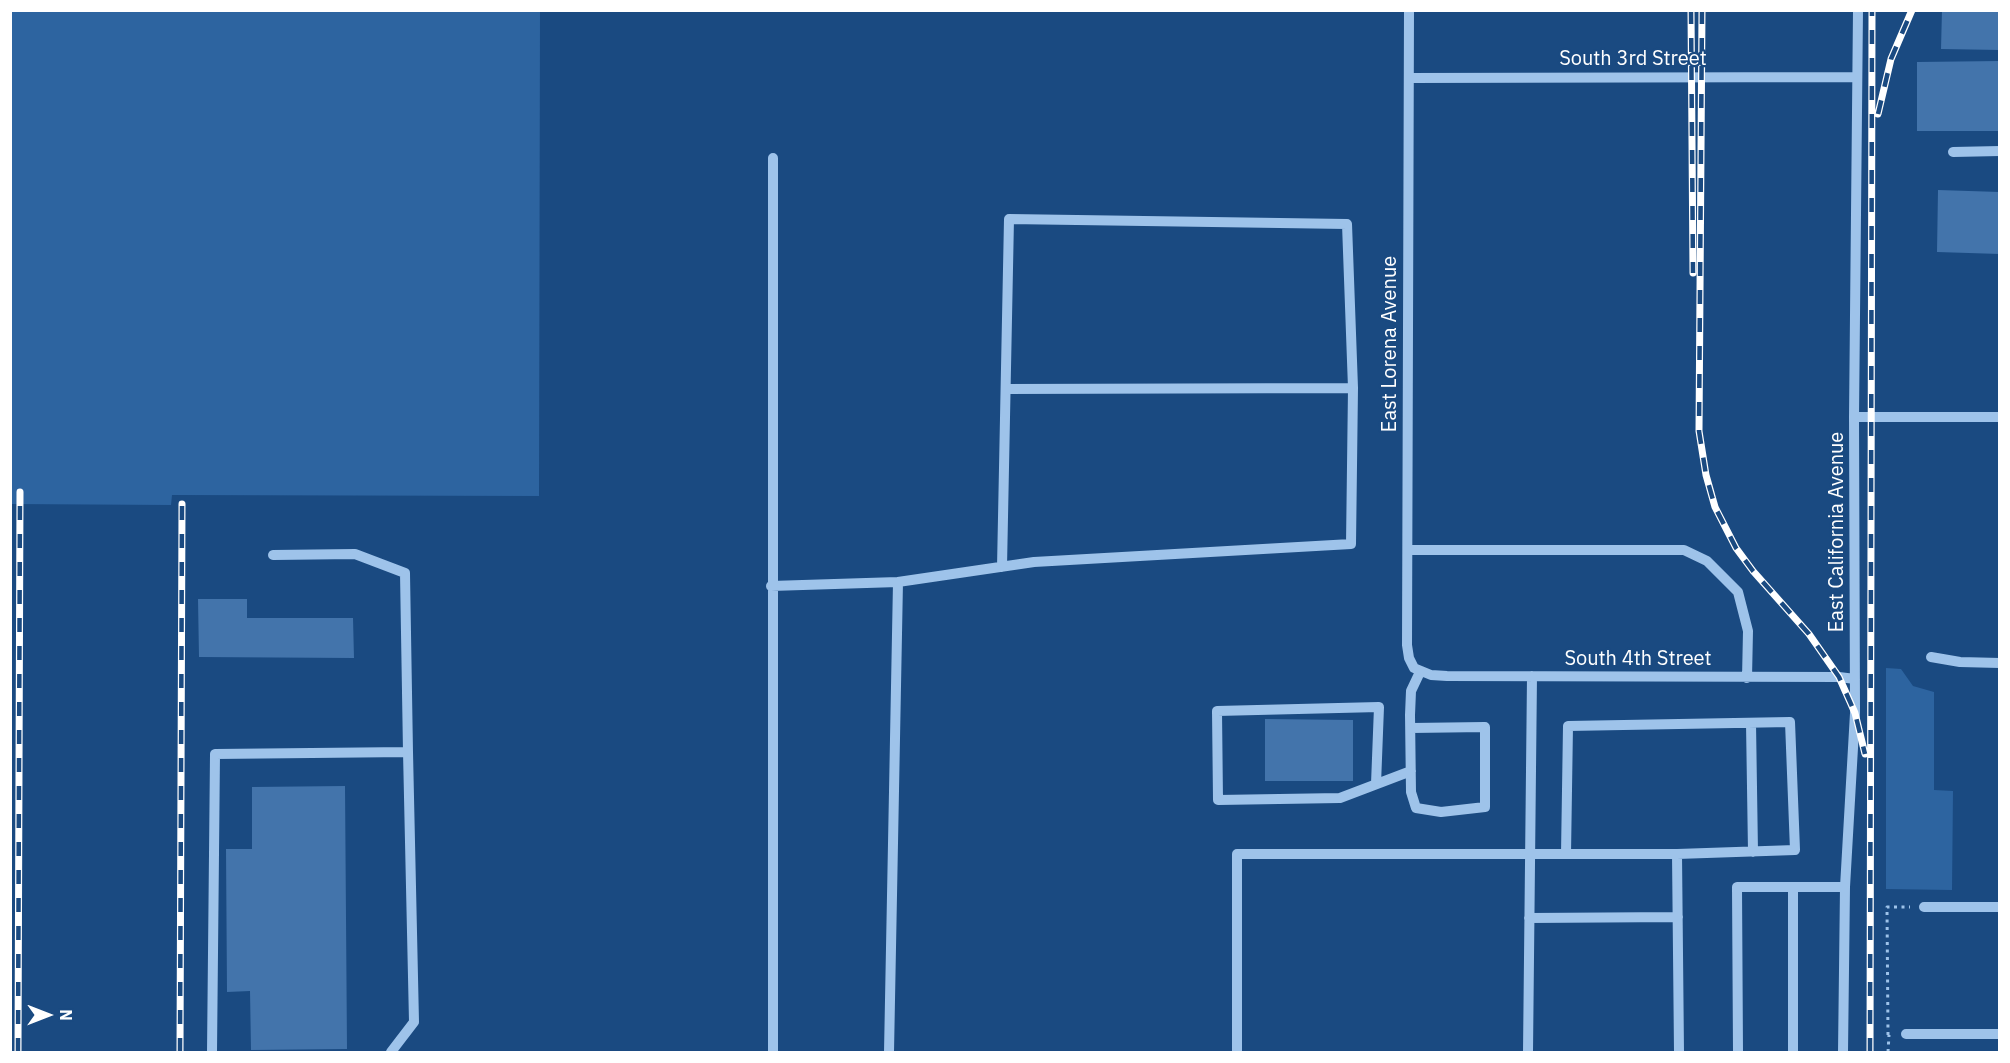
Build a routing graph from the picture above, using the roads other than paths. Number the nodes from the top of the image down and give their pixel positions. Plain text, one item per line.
1 (1409, 10) edge
2 (1858, 10) edge
3 (1857, 77) junction
4 (1409, 78) junction
5 (2000, 151) edge
6 (1953, 152) dead end
7 (772, 158) dead end
8 (1353, 388) junction
9 (1006, 389) junction
10 (1854, 417) junction
11 (2000, 417) edge
12 (1408, 550) junction
13 (273, 555) dead end
14 (1002, 567) junction
15 (898, 582) junction
16 (771, 586) junction
17 (1931, 657) dead end
18 (2000, 663) edge
19 (1420, 672) junction
20 (1532, 676) junction
21 (1747, 678) junction
22 (1856, 679) junction
23 (1751, 723) junction
24 (1411, 728) junction
25 (408, 752) junction
26 (1411, 771) junction
27 (1376, 784) junction
28 (1753, 852) junction
29 (1530, 854) junction
30 (1566, 854) junction
31 (1677, 854) junction
32 (1793, 887) junction
33 (1845, 887) junction
34 (1924, 907) road end
35 (2000, 907) edge
36 (1678, 917) junction
37 (1529, 918) junction
38 (1906, 1034) dead end
39 (2000, 1034) edge
40 (212, 1053) edge
41 (391, 1053) edge
42 (773, 1053) edge
43 (889, 1053) edge
44 (1237, 1053) edge
45 (1528, 1053) edge
46 (1680, 1053) edge
47 (1738, 1053) edge
48 (1792, 1053) edge
49 (1843, 1053) edge

1 - 4 street, East Lorena Avenue
2 - 3 street, East California Avenue
3 - 4 street, South 3rd Street
3 - 10 street, East California Avenue
4 - 12 street, East Lorena Avenue
5 - 6 street
7 - 16 street
8 - 9 street
8 - 9 street
8 - 14 street
9 - 14 street
10 - 11 street
10 - 22 street, East California Avenue
12 - 19 street, East Lorena Avenue
12 - 21 street
13 - 25 street
14 - 15 street
15 - 16 street
15 - 43 street
16 - 42 street
17 - 18 street
19 - 20 street, South 4th Street
19 - 24 street
20 - 21 street, South 4th Street
20 - 29 street
21 - 22 street, South 4th Street
22 - 33 street, East California Avenue
23 - 28 street
23 - 28 street
23 - 30 street
24 - 26 street
24 - 26 street
25 - 40 street
25 - 41 street
26 - 27 street
27 - 27 street
28 - 31 street
29 - 30 street
29 - 37 street
29 - 44 street
30 - 31 street
31 - 36 street
32 - 33 street
32 - 47 street
32 - 48 street
33 - 49 street, East California Avenue
34 - 35 street
36 - 37 street
36 - 46 street
37 - 45 street
38 - 39 street

